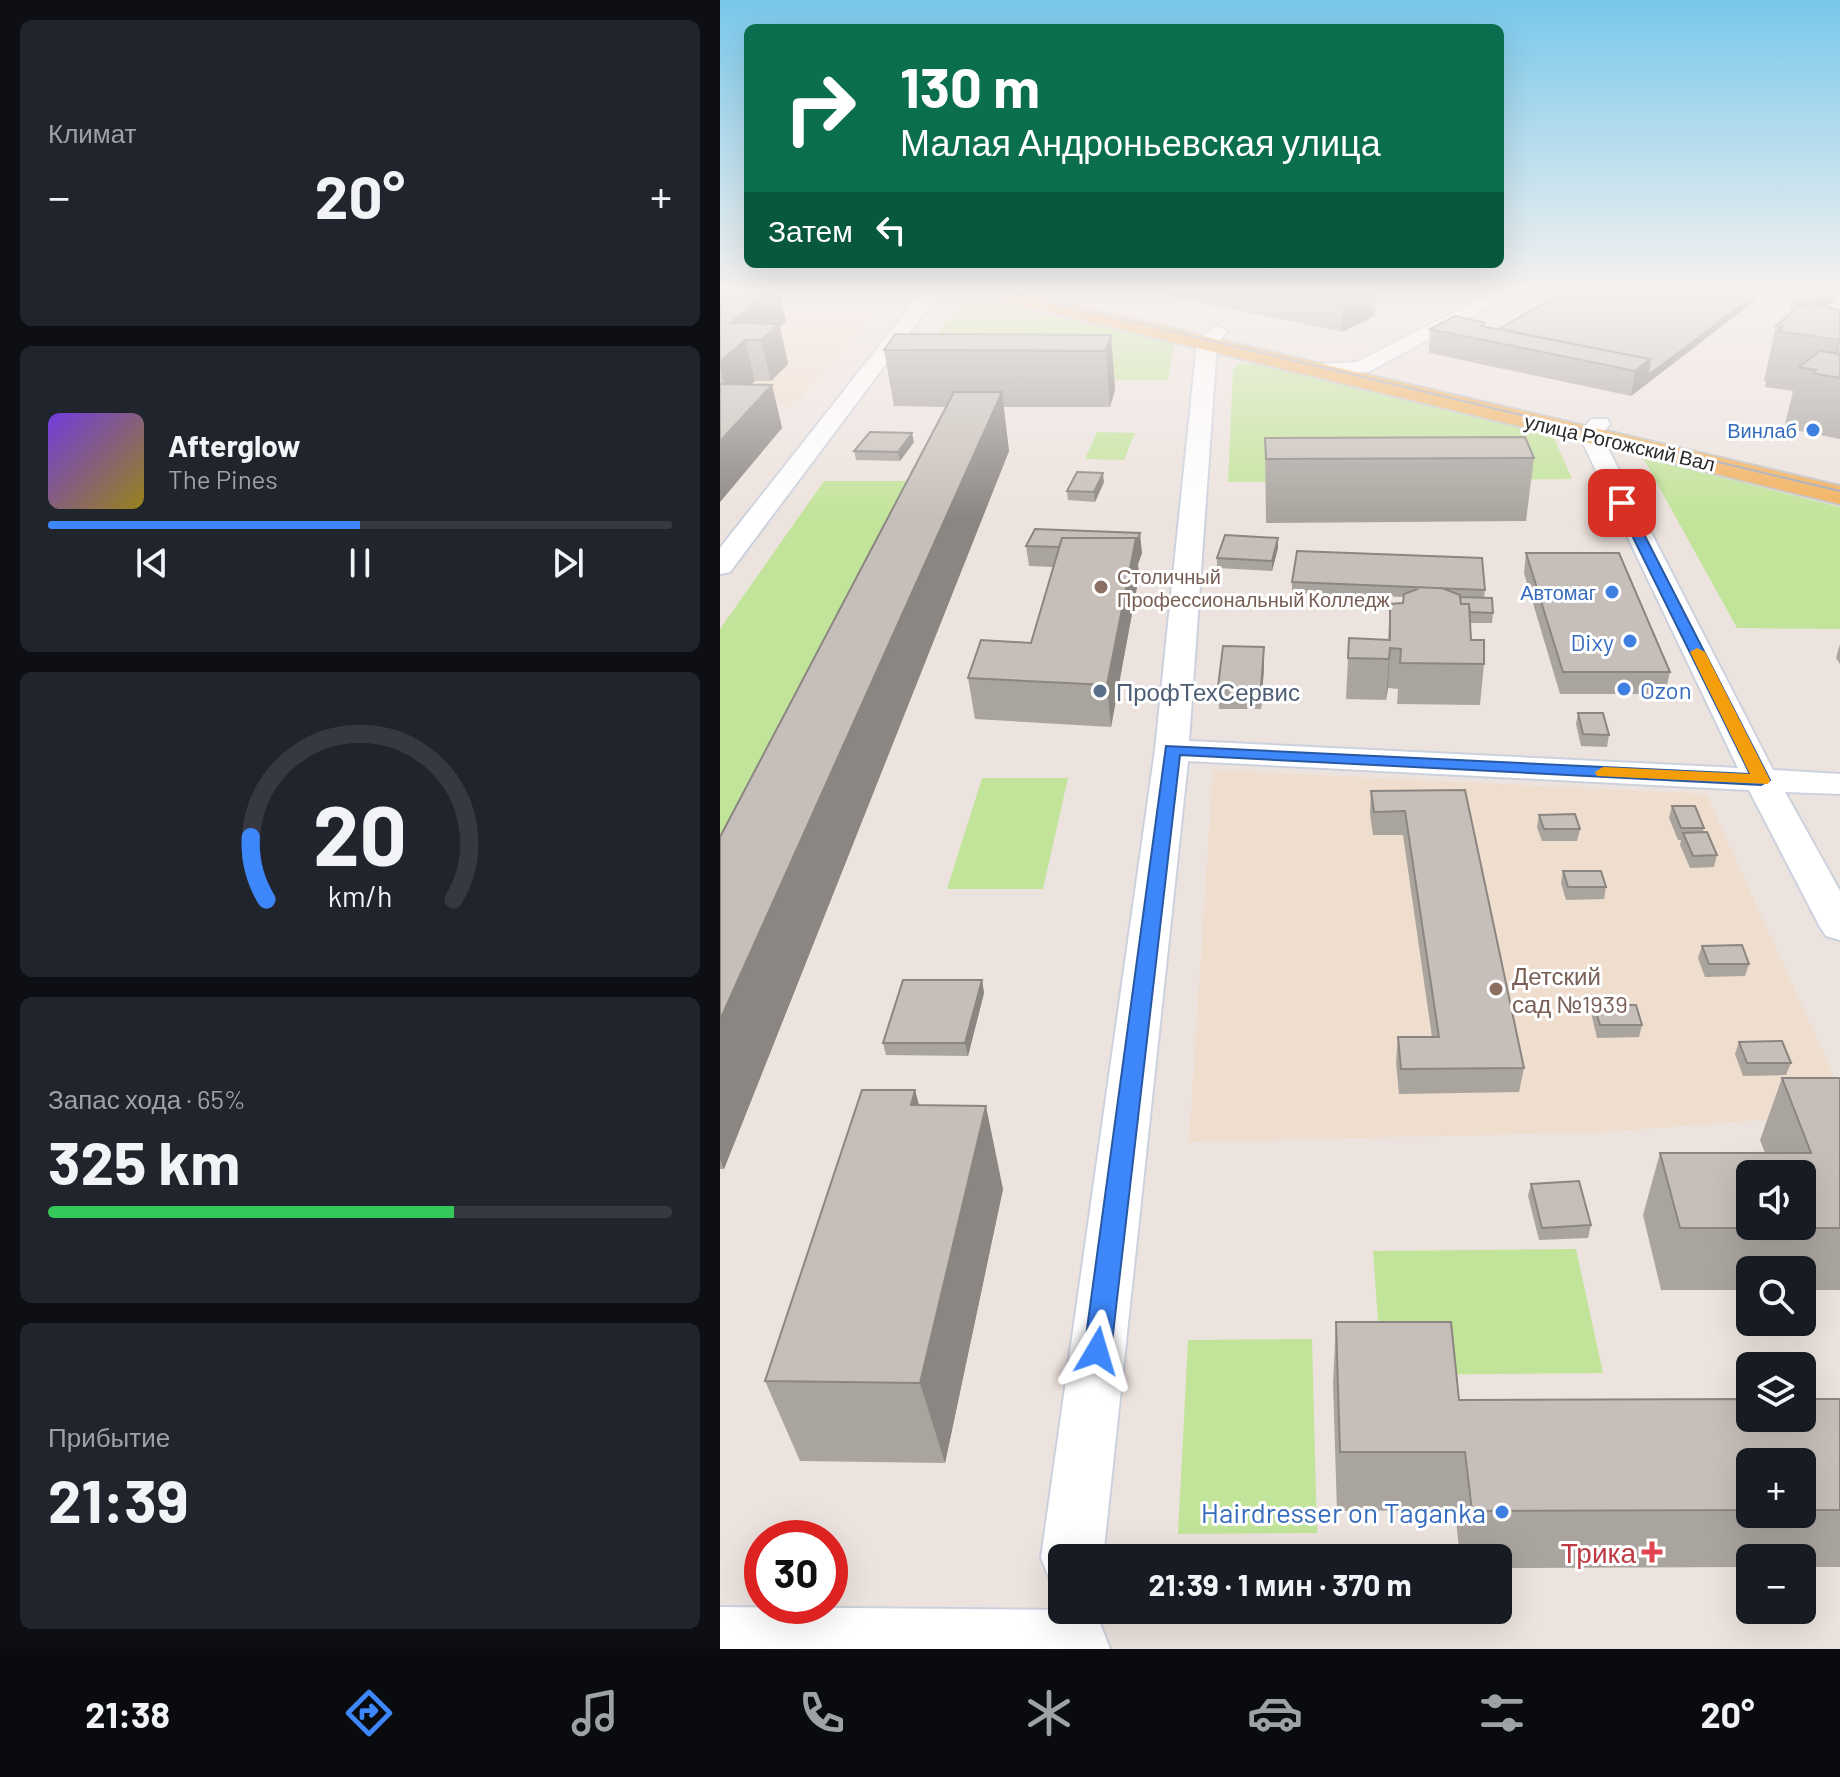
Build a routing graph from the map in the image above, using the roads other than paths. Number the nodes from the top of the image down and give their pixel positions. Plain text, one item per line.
1 (874, 366) edge
2 (1209, 366) edge
3 (1305, 366) edge
4 (1351, 366) edge
5 (1365, 366) edge
6 (1361, 368) junction
7 (1319, 370) junction
8 (1594, 429) junction
9 (1840, 479) edge
10 (1840, 495) edge
11 (720, 566) edge
12 (1172, 750) junction
13 (1761, 780) junction
14 (1840, 784) edge
15 (1840, 927) edge
16 (1074, 1544) edge
17 (1064, 1624) edge
18 (720, 1646) edge
19 (1061, 1649) edge
20 (1071, 1649) edge

1 - 11 street
2 - 12 street
3 - 7 main road, улица Рогожский Вал
4 - 6 main road, улица Рогожский Вал
5 - 6 street
6 - 7 street
6 - 8 main road, улица Рогожский Вал
7 - 8 main road, улица Рогожский Вал
8 - 9 main road, улица Рогожский Вал
8 - 10 main road, улица Рогожский Вал
8 - 13 street
12 - 13 street
12 - 16 street
13 - 14 street
13 - 15 street
17 - 19 street
18 - 19 street
19 - 20 street

